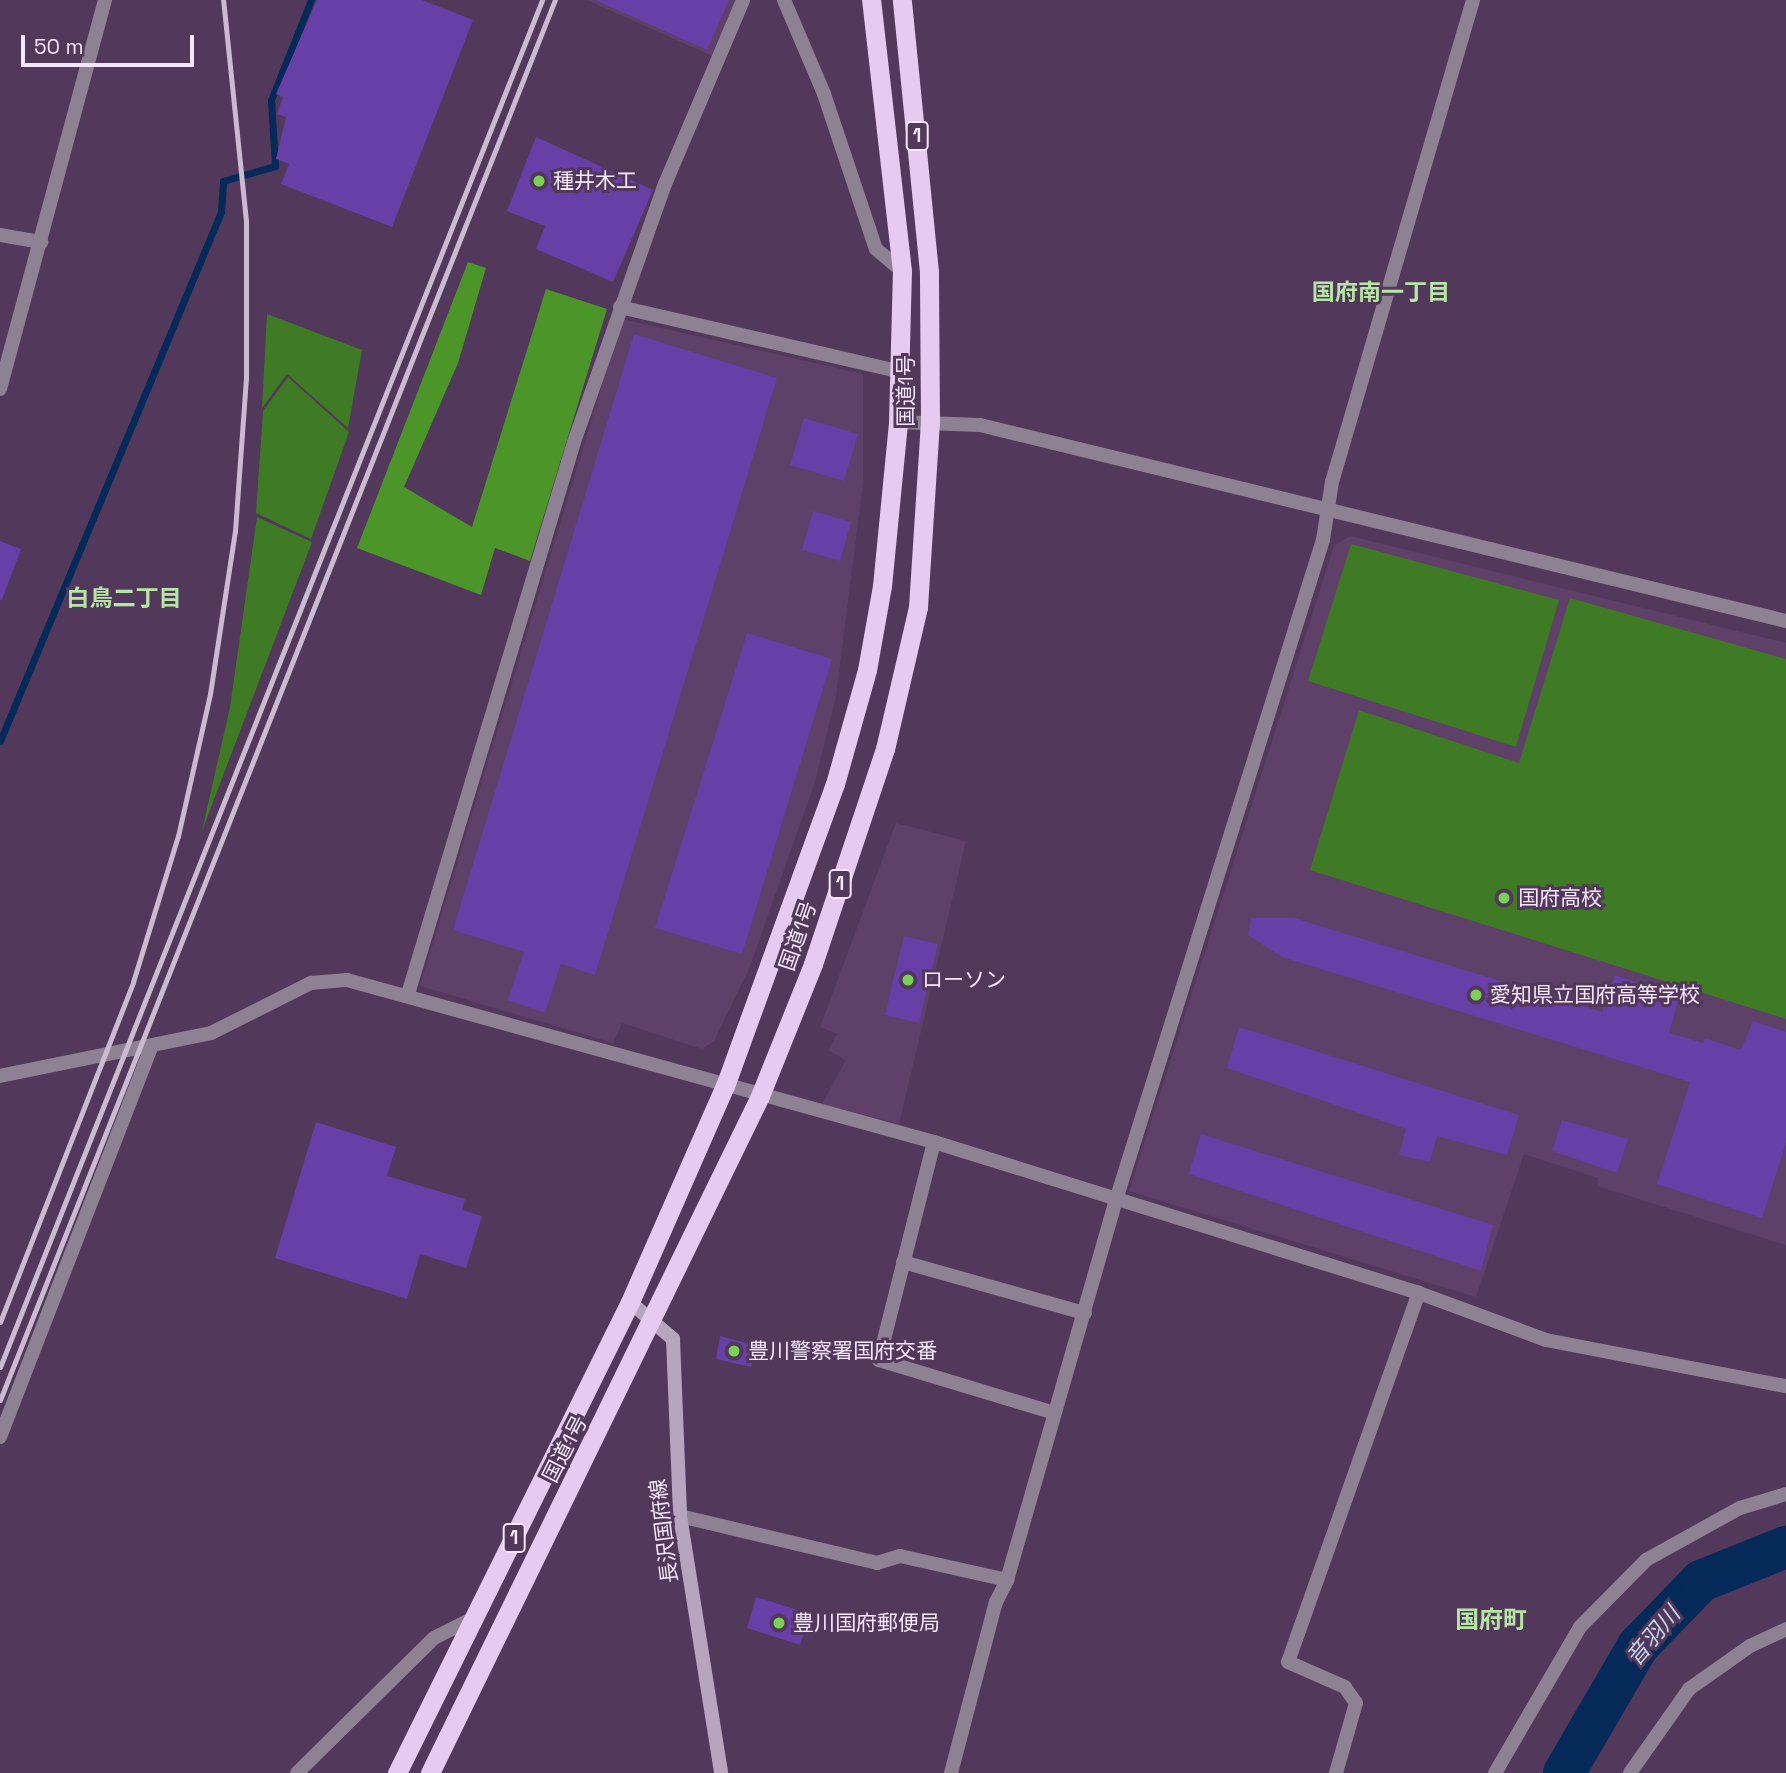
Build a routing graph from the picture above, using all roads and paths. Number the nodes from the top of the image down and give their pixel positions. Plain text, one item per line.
1 (106, 0) edge
2 (743, 0) edge
3 (784, 0) edge
4 (871, 0) edge
5 (902, 0) edge
6 (1473, 0) edge
7 (0, 236) edge
8 (41, 242) junction
9 (902, 271) junction
10 (620, 307) junction
11 (901, 372) junction
12 (0, 389) edge
13 (898, 422) junction
14 (930, 423) junction
15 (1327, 510) junction
16 (1786, 621) edge
17 (408, 994) junction
18 (151, 1048) junction
19 (0, 1076) edge
20 (725, 1086) junction
21 (760, 1096) junction
22 (934, 1142) junction
23 (1116, 1200) junction
24 (903, 1262) junction
25 (1419, 1293) junction
26 (630, 1302) junction
27 (1085, 1313) junction
28 (655, 1319) junction
29 (1786, 1386) edge
30 (1054, 1413) junction
31 (0, 1437) edge
32 (1786, 1494) edge
33 (680, 1516) junction
34 (1007, 1580) junction
35 (474, 1618) junction
36 (1786, 1629) edge
37 (297, 1773) edge
38 (397, 1773) edge
39 (430, 1773) edge
40 (721, 1773) edge
41 (951, 1773) edge
42 (1336, 1773) edge
43 (1495, 1773) edge
44 (1630, 1773) edge

1 - 8 street
2 - 10 street
3 - 9 street
4 - 9 highway, 国道1号 / 1
5 - 14 highway, 国道1号 / 1
6 - 15 street
7 - 8 street
8 - 12 street
9 - 11 highway, 国道1号 / 1
10 - 11 street
10 - 17 street
11 - 13 highway, 国道1号 / 1
13 - 14 street
13 - 20 highway, 国道1号 / 1
14 - 15 street
14 - 21 highway, 国道1号 / 1
15 - 16 street
15 - 23 street
17 - 18 street
17 - 20 street
18 - 19 street
18 - 31 street
20 - 21 street
20 - 26 highway, 国道1号 / 1
21 - 22 street
21 - 28 highway, 国道1号 / 1
22 - 23 street
22 - 24 street
23 - 25 street
23 - 27 street
24 - 27 street
24 - 30 street
25 - 29 street
25 - 42 street
26 - 28 main road, 長沢国府線
26 - 35 highway, 国道1号 / 1
27 - 30 street
28 - 33 main road, 長沢国府線
28 - 39 highway, 国道1号 / 1
30 - 34 street
32 - 43 street
33 - 34 street
33 - 40 main road, 長沢国府線
34 - 41 street
35 - 37 street
35 - 38 highway, 国道1号 / 1
36 - 44 street

